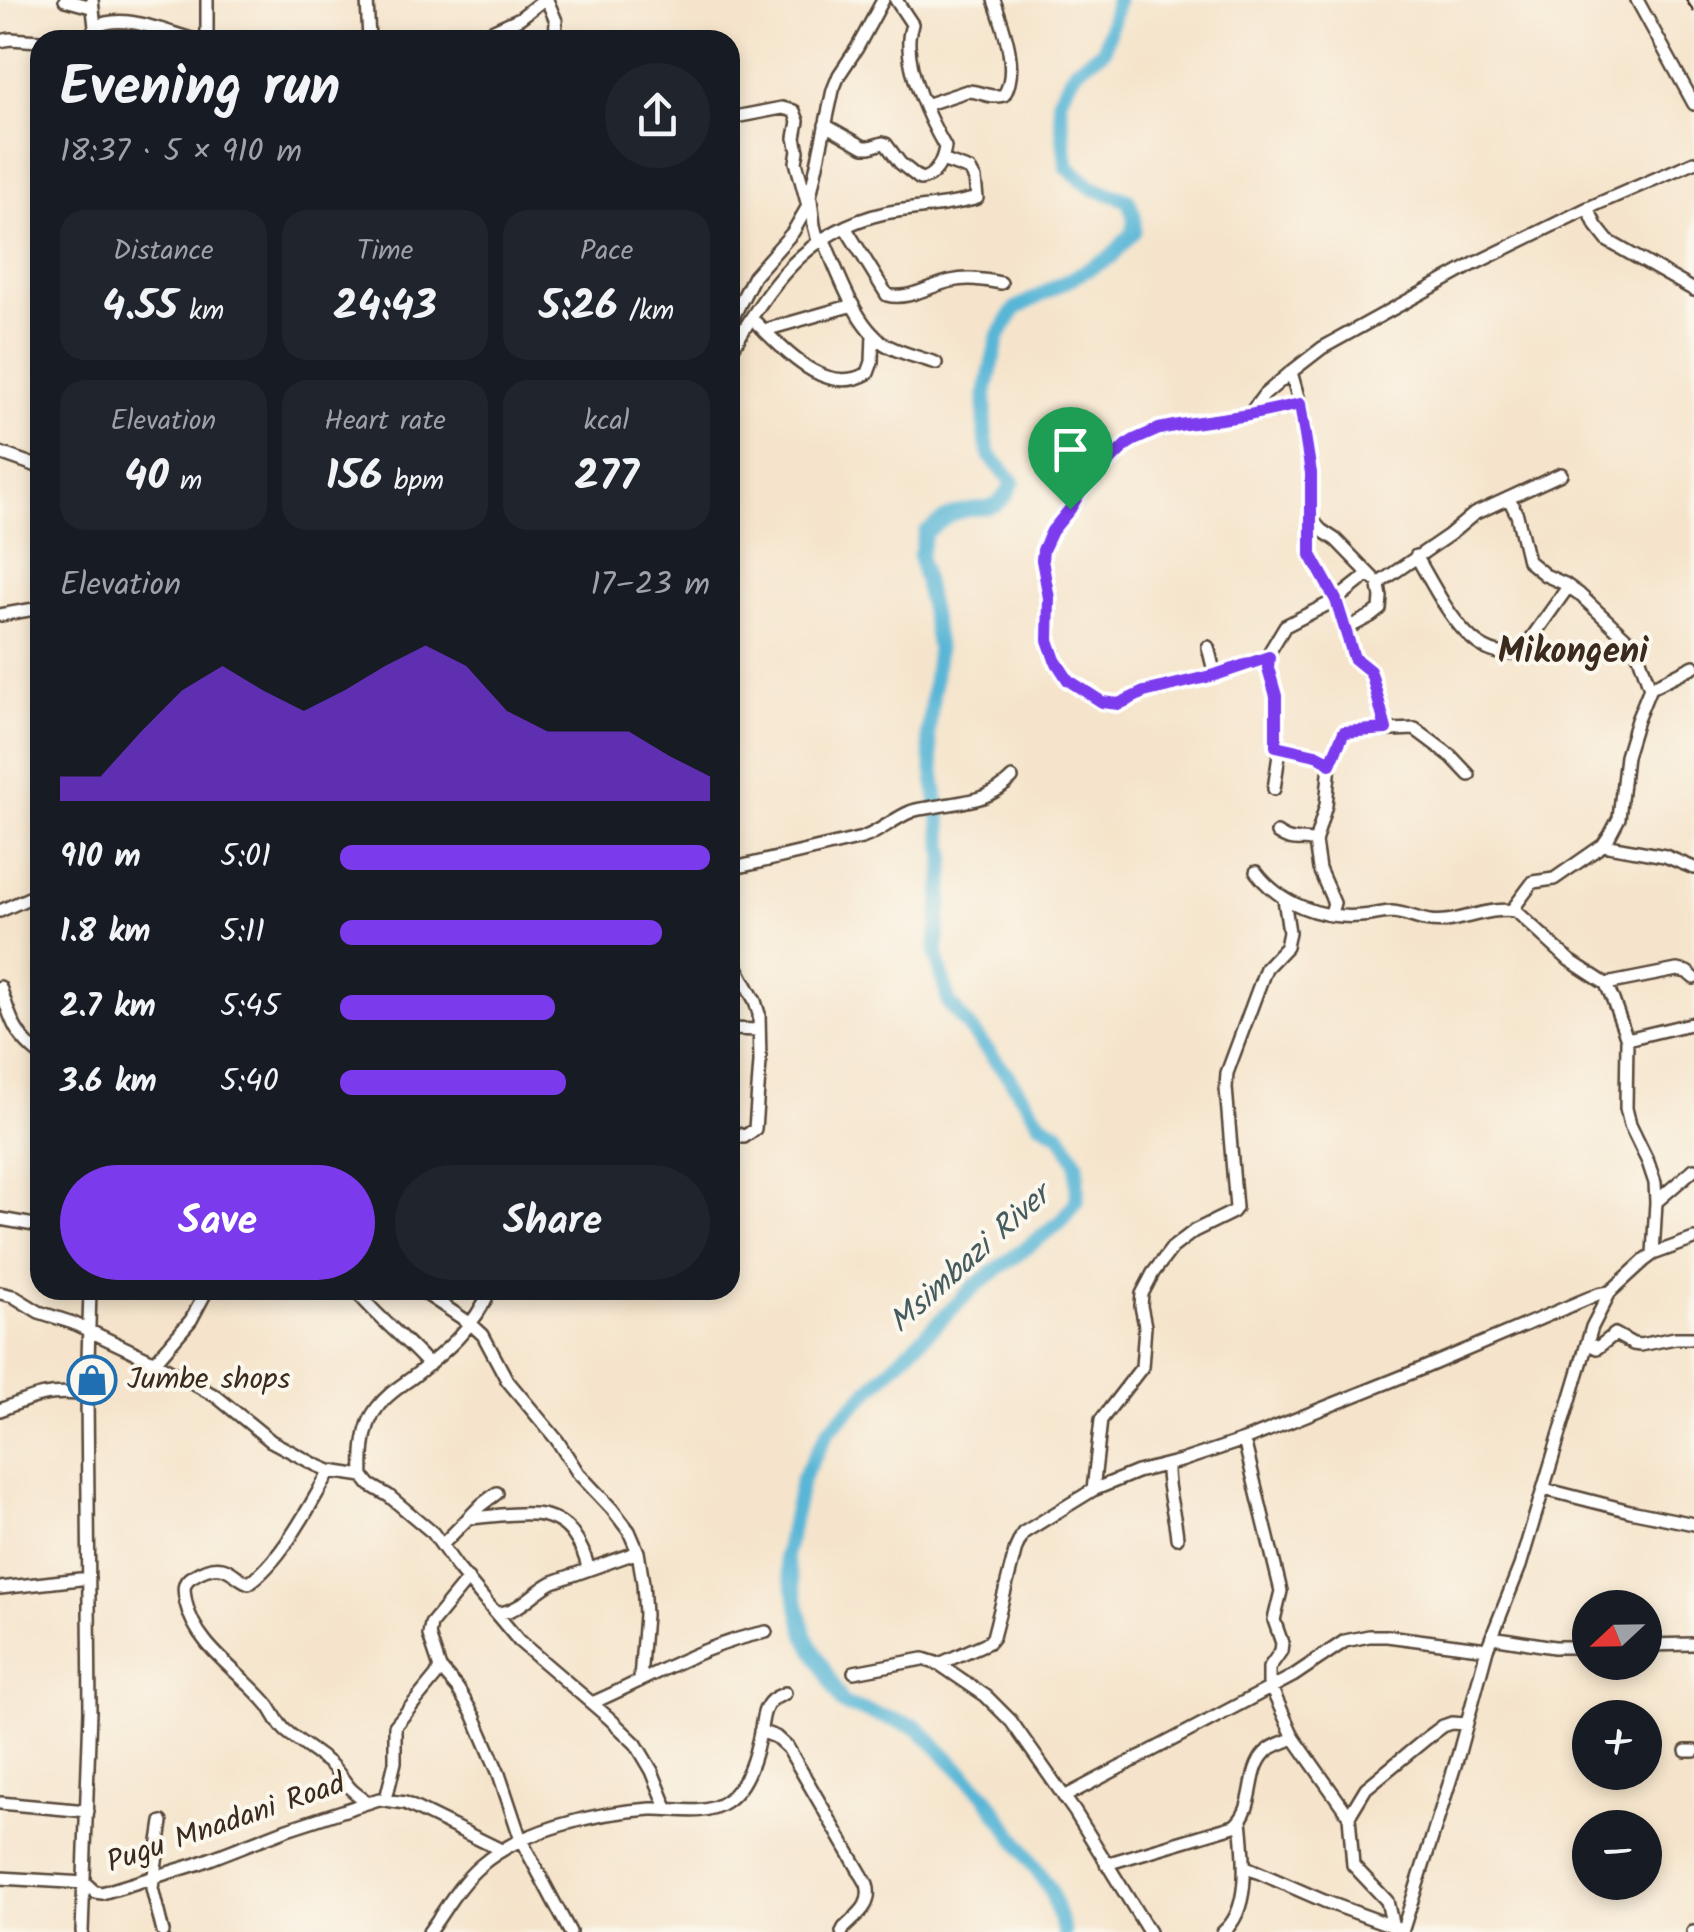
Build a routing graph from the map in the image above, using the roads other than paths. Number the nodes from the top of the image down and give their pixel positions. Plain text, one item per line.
1 (65, 0) edge
2 (207, 0) edge
3 (367, 0) edge
4 (545, 0) edge
5 (883, 0) edge
6 (896, 0) edge
7 (994, 0) edge
8 (1637, 0) edge
9 (91, 4) edge
10 (95, 27) junction
11 (93, 30) edge
12 (157, 30) edge
13 (207, 30) edge
14 (368, 30) edge
15 (494, 30) edge
16 (556, 30) edge
17 (30, 40) edge
18 (0, 41) edge
19 (1694, 104) edge
20 (925, 106) junction
21 (740, 116) edge
22 (825, 126) junction
23 (942, 160) junction
24 (1694, 162) edge
25 (809, 201) junction
26 (1588, 208) junction
27 (846, 227) junction
28 (821, 240) junction
29 (1001, 284) dead end
30 (1694, 290) edge
31 (740, 295) edge
32 (853, 305) junction
33 (752, 318) junction
34 (765, 330) junction
35 (873, 334) junction
36 (740, 337) edge
37 (936, 363) dead end
38 (1291, 372) junction
39 (1300, 404) junction
40 (1249, 415) junction
41 (0, 453) edge
42 (30, 464) edge
43 (1561, 474) dead end
44 (1510, 498) junction
45 (1312, 520) junction
46 (1416, 556) junction
47 (1369, 574) junction
48 (1379, 586) junction
49 (1568, 587) junction
50 (1336, 600) junction
51 (30, 610) edge
52 (0, 615) edge
53 (1344, 630) junction
54 (1208, 647) dead end
55 (1269, 657) junction
56 (1694, 666) edge
57 (1215, 675) junction
58 (1650, 688) junction
59 (1386, 729) junction
60 (1280, 748) junction
61 (1330, 764) junction
62 (1469, 775) dead end
63 (1012, 778) dead end
64 (1274, 790) dead end
65 (1277, 833) dead end
66 (1316, 842) junction
67 (1603, 845) junction
68 (740, 867) edge
69 (1694, 868) edge
70 (1256, 872) dead end
71 (30, 898) edge
72 (1284, 898) junction
73 (1512, 910) junction
74 (0, 911) edge
75 (1331, 913) junction
76 (740, 972) edge
77 (1694, 978) edge
78 (1606, 984) junction
79 (0, 987) edge
80 (1694, 1023) edge
81 (740, 1029) edge
82 (759, 1030) junction
83 (1627, 1039) junction
84 (30, 1045) edge
85 (740, 1135) edge
86 (1694, 1169) edge
87 (1656, 1202) junction
88 (0, 1220) edge
89 (30, 1224) edge
90 (1694, 1239) edge
91 (1652, 1254) junction
92 (1610, 1292) junction
93 (0, 1293) edge
94 (90, 1300) edge
95 (202, 1300) edge
96 (363, 1300) edge
97 (435, 1300) edge
98 (484, 1300) edge
99 (471, 1324) junction
100 (90, 1331) junction
101 (1694, 1338) edge
102 (1587, 1344) junction
103 (155, 1362) junction
104 (429, 1365) junction
105 (88, 1396) junction
106 (0, 1410) edge
107 (1244, 1440) junction
108 (1167, 1465) junction
109 (330, 1471) junction
110 (362, 1476) junction
111 (1544, 1488) junction
112 (1093, 1490) junction
113 (497, 1493) dead end
114 (468, 1518) junction
115 (1694, 1524) edge
116 (1177, 1538) dead end
117 (442, 1545) junction
118 (638, 1552) junction
119 (588, 1569) junction
120 (89, 1578) junction
121 (468, 1579) junction
122 (0, 1588) edge
123 (498, 1612) junction
124 (766, 1632) dead end
125 (1490, 1643) junction
126 (1694, 1644) edge
127 (1662, 1645) edge
128 (1572, 1646) edge
129 (939, 1664) junction
130 (440, 1668) junction
131 (854, 1672) dead end
132 (640, 1680) junction
133 (1271, 1688) junction
134 (785, 1693) dead end
135 (592, 1703) junction
136 (1466, 1724) junction
137 (760, 1731) junction
138 (1294, 1738) junction
139 (1064, 1797) junction
140 (386, 1799) junction
141 (367, 1802) junction
142 (0, 1804) edge
143 (667, 1808) junction
144 (87, 1811) junction
145 (1350, 1816) junction
146 (1241, 1820) junction
147 (162, 1822) dead end
148 (521, 1840) junction
149 (501, 1850) junction
150 (1106, 1864) junction
151 (1246, 1867) junction
152 (153, 1876) junction
153 (0, 1878) edge
154 (85, 1883) junction
155 (1399, 1929) edge
156 (82, 1932) edge
157 (162, 1932) edge
158 (428, 1932) edge
159 (570, 1932) edge
160 (842, 1932) edge
161 (1149, 1932) edge
162 (1223, 1932) edge

1 - 9 street
2 - 13 street
3 - 14 street
4 - 15 street
4 - 16 street
5 - 22 street
6 - 20 street
7 - 20 street
8 - 19 street
9 - 10 street
10 - 11 street
10 - 12 street
17 - 18 street
20 - 23 street
21 - 25 street
22 - 23 street
22 - 25 street
23 - 27 street
24 - 26 street
25 - 28 street
25 - 31 street
26 - 30 street
26 - 38 street
27 - 28 street
27 - 29 street
28 - 32 street
28 - 33 street
32 - 34 street
32 - 35 street
33 - 34 street
33 - 36 street
34 - 35 street
35 - 37 street
38 - 39 street
38 - 40 street
39 - 40 street
39 - 45 street
40 - 57 street
41 - 42 street
43 - 44 street
44 - 46 street
44 - 49 street
45 - 47 street
45 - 50 street
46 - 48 street
46 - 49 street
47 - 48 street
47 - 50 street
48 - 53 street
49 - 58 street
50 - 53 street
50 - 55 street
51 - 52 street
53 - 59 street
54 - 57 street
55 - 57 street
55 - 60 street
56 - 58 street
58 - 67 street
59 - 61 street
59 - 62 street
60 - 61 street
60 - 64 street
61 - 66 street
63 - 68 street
65 - 66 street
66 - 75 street
67 - 69 street
67 - 73 street
70 - 72 street
71 - 74 street
72 - 75 street
72 - 112 street
73 - 75 street
73 - 78 street
76 - 82 street
77 - 78 street
78 - 83 street
79 - 84 street
80 - 83 street
81 - 82 street
82 - 85 street
83 - 87 street
86 - 87 street
87 - 91 street
88 - 89 street
90 - 91 street
91 - 92 street
92 - 102 street
92 - 107 street
93 - 100 street
94 - 100 street
95 - 103 street
96 - 104 street
97 - 99 street
98 - 99 street
99 - 104 street
99 - 118 street
100 - 103 street
100 - 105 street
101 - 102 street
102 - 111 street
103 - 109 street
104 - 110 street
105 - 106 street
105 - 120 street
107 - 108 street
107 - 133 street
108 - 112 street
108 - 116 street
109 - 110 street
109 - 141 street
110 - 117 street
111 - 115 street
111 - 125 street
112 - 129 street
113 - 114 street
114 - 117 street
114 - 119 street
117 - 121 street
118 - 119 street
118 - 132 street
119 - 123 street
120 - 122 street
120 - 144 street
121 - 123 street
121 - 130 street
123 - 135 street
124 - 132 street
125 - 128 street
125 - 133 street
125 - 136 street
126 - 127 street
129 - 131 street
129 - 139 street
130 - 140 street, Pugu Mnadani Road
130 - 148 street
132 - 135 street
133 - 138 street
133 - 139 street
134 - 137 street
135 - 143 street
136 - 145 street
136 - 155 street
137 - 143 street
137 - 160 street
138 - 145 street
138 - 146 street
139 - 150 street
140 - 141 street, Pugu Mnadani Road
140 - 149 street, Pugu Mnadani Road
141 - 152 street, Pugu Mnadani Road
142 - 144 street
143 - 148 street
144 - 154 street
145 - 155 street
146 - 150 street
146 - 151 street
147 - 152 street
148 - 149 street
148 - 159 street
149 - 158 street
150 - 161 street
151 - 155 street
151 - 162 street
152 - 154 street, Pugu Mnadani Road
152 - 157 street
153 - 154 street, Pugu Mnadani Road
154 - 156 street

